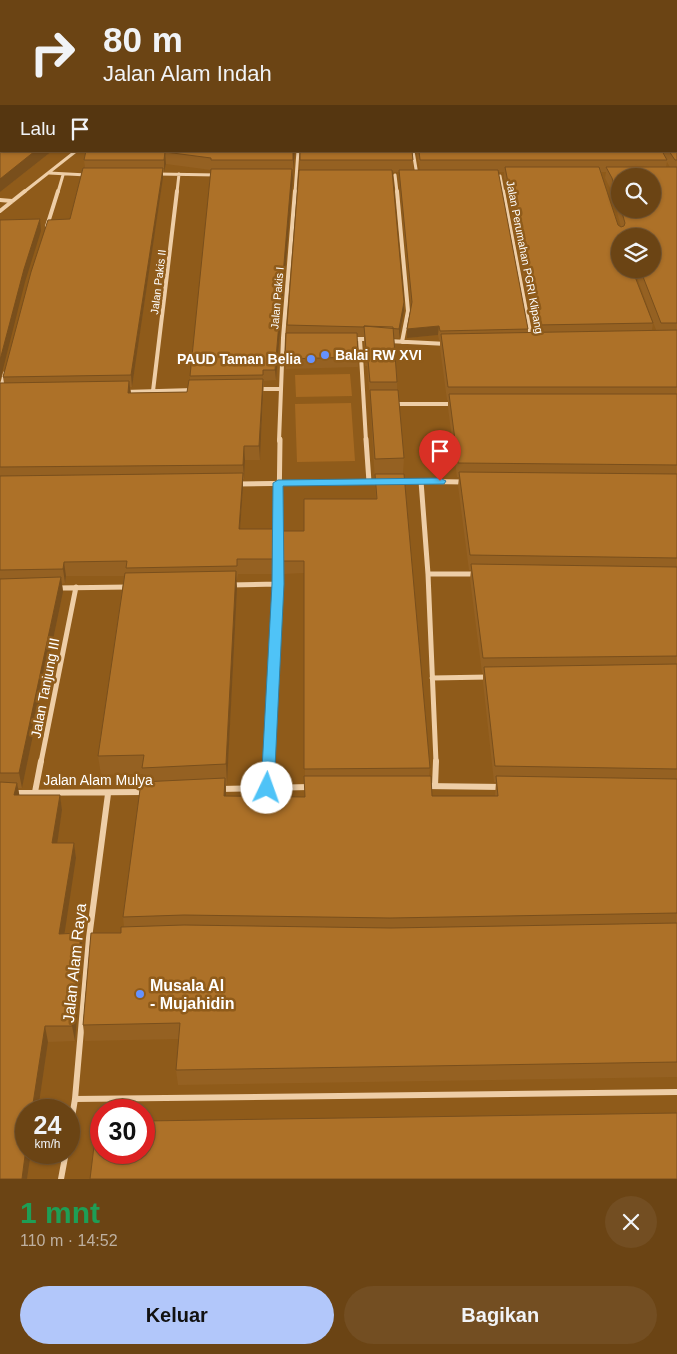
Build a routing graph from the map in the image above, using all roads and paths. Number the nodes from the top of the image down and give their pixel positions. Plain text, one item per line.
1 (75, 152) edge
2 (298, 152) edge
3 (413, 152) edge
4 (49, 173) junction
5 (148, 174) edge
6 (180, 174) junction
7 (63, 175) junction
8 (92, 175) edge
9 (218, 175) edge
10 (286, 175) edge
11 (296, 175) junction
12 (306, 175) edge
13 (385, 175) edge
14 (395, 175) junction
15 (402, 175) edge
16 (409, 175) edge
17 (417, 175) junction
18 (426, 175) edge
19 (491, 176) edge
20 (500, 176) junction
21 (510, 176) edge
22 (0, 200) edge
23 (12, 201) junction
24 (0, 211) edge
25 (46, 229) edge
26 (283, 338) junction
27 (292, 338) edge
28 (341, 338) edge
29 (360, 339) junction
30 (377, 340) edge
31 (385, 340) edge
32 (402, 342) junction
33 (532, 342) edge
34 (456, 344) edge
35 (7, 365) edge
36 (248, 389) edge
37 (282, 389) junction
38 (200, 390) edge
39 (153, 391) junction
40 (115, 392) edge
41 (0, 393) edge
42 (10, 393) edge
43 (385, 404) edge
44 (463, 404) edge
45 (421, 481) junction
46 (369, 482) junction
47 (386, 482) edge
48 (395, 482) edge
49 (469, 482) edge
50 (278, 483) junction
51 (228, 484) edge
52 (428, 574) junction
53 (488, 574) edge
54 (278, 584) junction
55 (220, 585) edge
56 (76, 587) junction
57 (134, 587) edge
58 (52, 588) edge
59 (499, 677) edge
60 (432, 678) junction
61 (416, 786) edge
62 (435, 786) junction
63 (312, 787) edge
64 (267, 788) junction
65 (514, 788) edge
66 (218, 790) edge
67 (35, 792) junction
68 (148, 792) edge
69 (0, 794) edge
70 (108, 794) junction
71 (89, 938) junction
72 (98, 938) edge
73 (677, 1092) edge
74 (75, 1099) joint
75 (64, 1164) edge
76 (61, 1179) edge

1 - 4 street
2 - 11 street, Jalan Pakis I
3 - 17 street
4 - 7 street
4 - 23 street
5 - 6 street
6 - 9 street
6 - 39 street, Jalan Pakis II
7 - 8 street
7 - 25 street
10 - 11 street
11 - 12 street
11 - 26 street, Jalan Pakis I
13 - 14 street
14 - 15 street
14 - 32 street
16 - 17 street
17 - 18 street
19 - 20 street
20 - 21 street
20 - 33 street, Jalan Perumahan PGRI Klipang
22 - 23 street
23 - 24 street
26 - 27 street
26 - 37 street, Jalan Pakis I
28 - 29 street
29 - 30 street
29 - 46 street
31 - 32 street
32 - 34 street
35 - 41 street
36 - 37 street
37 - 50 street, Jalan Pakis I
38 - 39 street
39 - 40 street
41 - 42 street
43 - 44 street
45 - 48 street
45 - 49 street
45 - 52 street
46 - 47 street
46 - 50 street
50 - 51 street
50 - 54 street, Jalan Pakis I
52 - 53 street
52 - 60 street
54 - 55 street
54 - 64 street, Jalan Pakis I
56 - 57 street
56 - 58 street
56 - 67 street, Jalan Tanjung III
59 - 60 street
60 - 62 street
61 - 62 street
62 - 65 street
63 - 64 street
64 - 66 street
67 - 69 street, Jalan Alam Mulya
67 - 70 street, Jalan Alam Mulya
68 - 70 street, Jalan Alam Mulya
70 - 71 street, Jalan Alam Raya
71 - 72 street
71 - 74 street, Jalan Alam Raya
73 - 74 street
75 - 76 street

